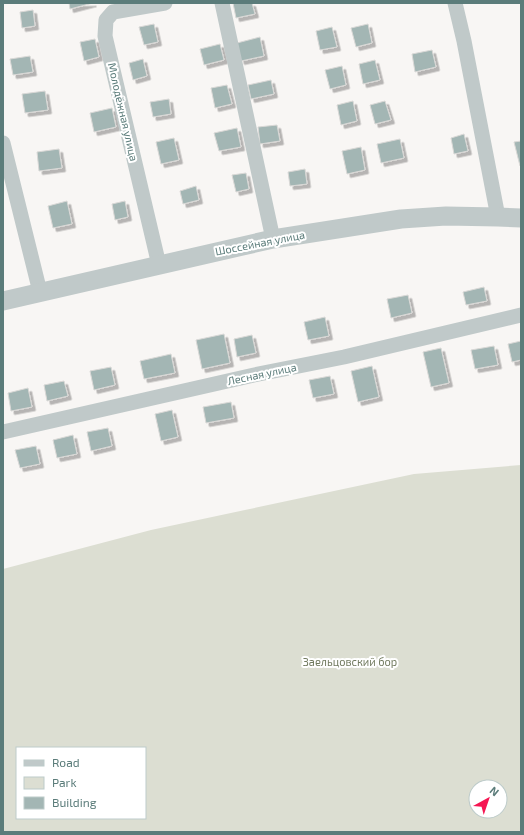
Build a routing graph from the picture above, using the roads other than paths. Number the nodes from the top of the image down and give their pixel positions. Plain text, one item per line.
1 (165, 3) edge
2 (222, 3) edge
3 (455, 3) edge
4 (3, 143) edge
5 (498, 217) junction
6 (521, 218) edge
7 (273, 239) junction
8 (159, 264) junction
9 (40, 292) junction
10 (3, 301) edge
11 (521, 315) edge
12 (3, 432) edge

1 - 8 street, Молодёжная улица
2 - 7 street
3 - 5 street
4 - 9 street
5 - 6 street, Шоссейная улица
5 - 7 street, Шоссейная улица
7 - 8 street, Шоссейная улица
8 - 9 street, Шоссейная улица
9 - 10 street, Шоссейная улица
11 - 12 street, Лесная улица

